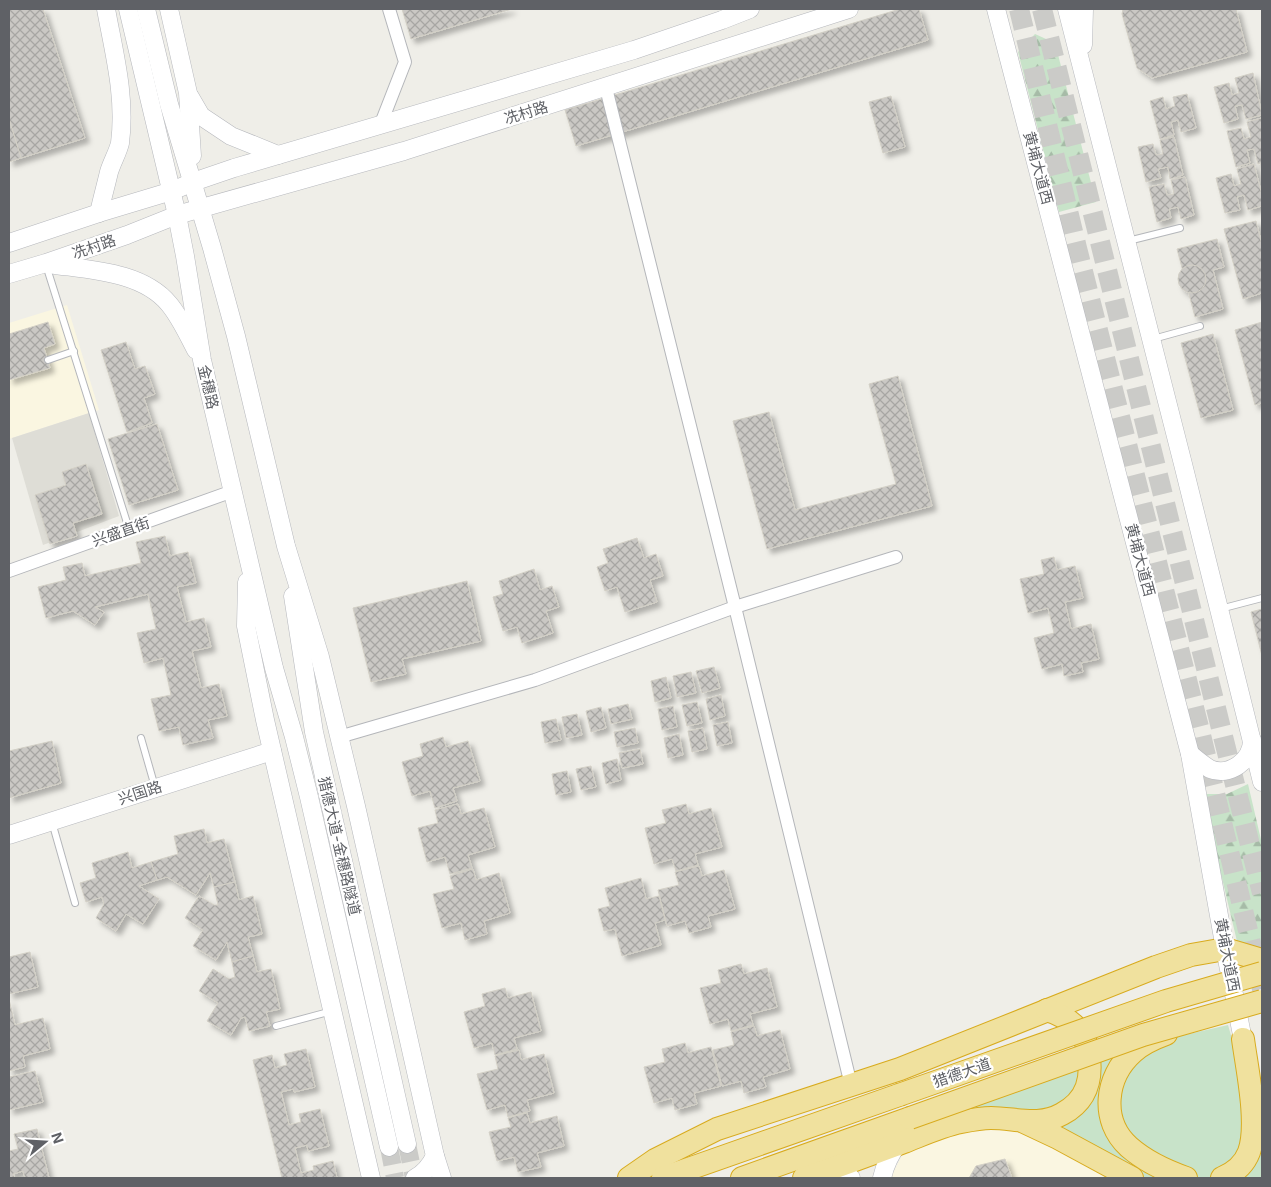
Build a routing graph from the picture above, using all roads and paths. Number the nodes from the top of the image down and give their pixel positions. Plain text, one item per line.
1 (106, 9) edge
2 (128, 9) edge
3 (146, 9) edge
4 (169, 9) edge
5 (389, 9) edge
6 (750, 9) edge
7 (849, 9) edge
8 (996, 9) edge
9 (1067, 9) edge
10 (1084, 9) edge
11 (1084, 75) junction
12 (606, 88) junction
13 (188, 93) junction
14 (380, 126) junction
15 (278, 155) junction
16 (193, 182) junction
17 (172, 192) junction
18 (201, 209) junction
19 (99, 213) junction
20 (177, 215) junction
21 (1180, 228) dead end
22 (1126, 242) junction
23 (9, 243) edge
24 (46, 263) junction
25 (9, 274) edge
26 (1200, 326) dead end
27 (1152, 339) junction
28 (74, 351) junction
29 (48, 360) dead end
30 (202, 360) junction
31 (233, 491) junction
32 (129, 529) junction
33 (286, 546) junction
34 (248, 556) junction
35 (896, 557) dead end
36 (9, 571) edge
37 (1262, 598) edge
38 (735, 607) junction
39 (1219, 609) junction
40 (339, 737) junction
41 (141, 738) dead end
42 (1252, 740) junction
43 (272, 750) junction
44 (1190, 754) junction
45 (1262, 782) edge
46 (155, 788) junction
47 (52, 821) junction
48 (9, 835) edge
49 (75, 903) dead end
50 (1225, 949) junction
51 (1262, 960) edge
52 (1262, 973) edge
53 (1262, 1000) edge
54 (1047, 1010) junction
55 (334, 1011) junction
56 (1217, 1012) junction
57 (276, 1026) dead end
58 (1243, 1039) junction
59 (851, 1085) junction
60 (1262, 1116) edge
61 (1023, 1122) junction
62 (407, 1144) tunnel mouth
63 (898, 1144) junction
64 (389, 1147) tunnel mouth
65 (435, 1156) junction
66 (370, 1171) edge
67 (813, 1175) edge
68 (1181, 1176) edge
69 (384, 1178) edge
70 (415, 1178) edge
71 (442, 1178) edge
72 (629, 1178) edge
73 (663, 1178) edge
74 (742, 1178) edge
75 (851, 1178) edge
76 (882, 1178) edge
77 (1132, 1178) edge
78 (1222, 1178) edge

1 - 19 main road
2 - 17 main road, 金穗路
3 - 16 main road
4 - 13 main road
5 - 14 street
6 - 14 main road, 冼村路
7 - 12 main road, 冼村路
8 - 44 main road, 黄埔大道西
9 - 11 main road
10 - 11 main road
11 - 22 main road
12 - 18 main road, 冼村路
12 - 38 street
13 - 15 main road
13 - 16 main road
14 - 15 main road, 冼村路
15 - 16 main road, 冼村路
16 - 17 main road, 冼村路
16 - 18 main road
17 - 19 main road, 冼村路
17 - 20 main road, 金穗路
18 - 20 main road, 冼村路
18 - 33 main road
19 - 23 main road, 冼村路
20 - 24 main road, 冼村路
20 - 30 main road, 金穗路
21 - 22 lane
22 - 27 main road
24 - 25 main road, 冼村路
24 - 28 lane
24 - 30 main road
26 - 27 lane
27 - 39 main road
28 - 29 lane
28 - 32 lane
30 - 31 main road, 金穗路
31 - 32 street, 兴盛直街
31 - 34 main road, 金穗路
32 - 36 street, 兴盛直街
33 - 40 main road
33 - 62 main road, 猎德大道-金穗路隧道
34 - 43 main road
34 - 64 main road, 猎德大道-金穗路隧道
35 - 38 street
37 - 39 lane
38 - 40 street
38 - 59 street
39 - 42 main road
40 - 65 main road
41 - 46 lane
42 - 44 main road
42 - 45 main road
43 - 46 main road, 兴国路
43 - 55 main road
44 - 50 main road, 黄埔大道西
46 - 47 main road, 兴国路
47 - 48 main road, 兴国路
47 - 49 lane
50 - 51 highway
50 - 54 highway
50 - 58 main road, 黄埔大道西
52 - 73 highway, 猎德大道, bridge
53 - 56 highway, bridge
54 - 59 highway
54 - 61 highway
55 - 57 lane
55 - 66 main road
56 - 68 highway, bridge
56 - 74 highway, 猎德大道, bridge
58 - 60 main road, 黄埔大道西
58 - 78 highway
59 - 72 highway
61 - 63 highway
61 - 77 highway
63 - 67 highway
63 - 76 main road
65 - 70 main road
65 - 71 main road
66 - 69 main road
67 - 75 main road

